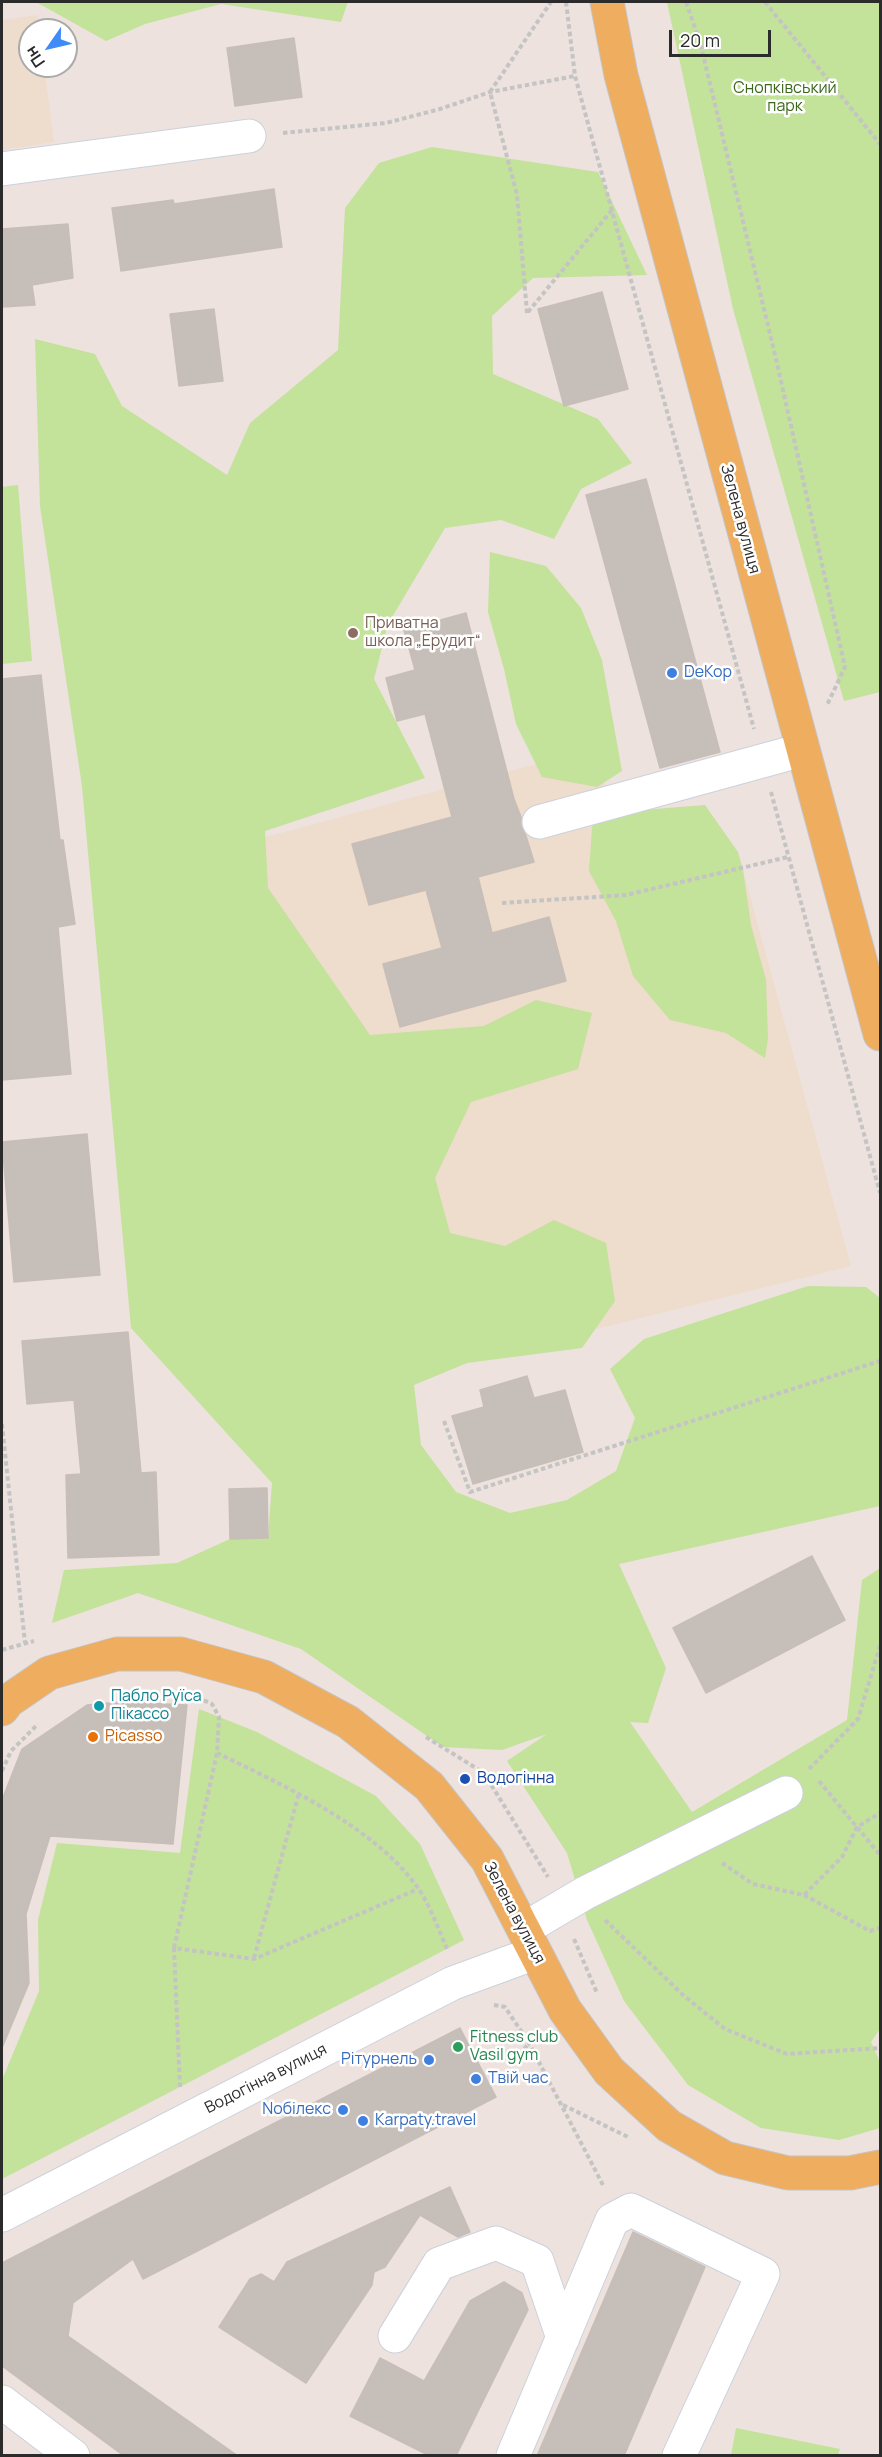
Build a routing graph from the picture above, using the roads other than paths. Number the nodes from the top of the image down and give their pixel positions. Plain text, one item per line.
1 (607, 2) edge
2 (249, 136) road end
3 (2, 169) edge
4 (802, 750) junction
5 (539, 822) dead end
6 (880, 1035) edge
7 (4, 1697) edge
8 (786, 1793) road end
9 (530, 1941) junction
10 (880, 2167) edge
11 (2, 2215) edge
12 (395, 2336) dead end
13 (563, 2338) junction
14 (2, 2402) edge
15 (73, 2456) edge
16 (513, 2456) edge
17 (679, 2456) edge

1 - 4 main road, Зелена вулиця
2 - 3 street
4 - 5 street
4 - 6 main road, Зелена вулиця
7 - 9 main road, Зелена вулиця
8 - 9 street, Водогінна вулиця
9 - 10 main road, Зелена вулиця
9 - 11 street, Водогінна вулиця
12 - 13 street
13 - 16 street
13 - 17 street
14 - 15 street

